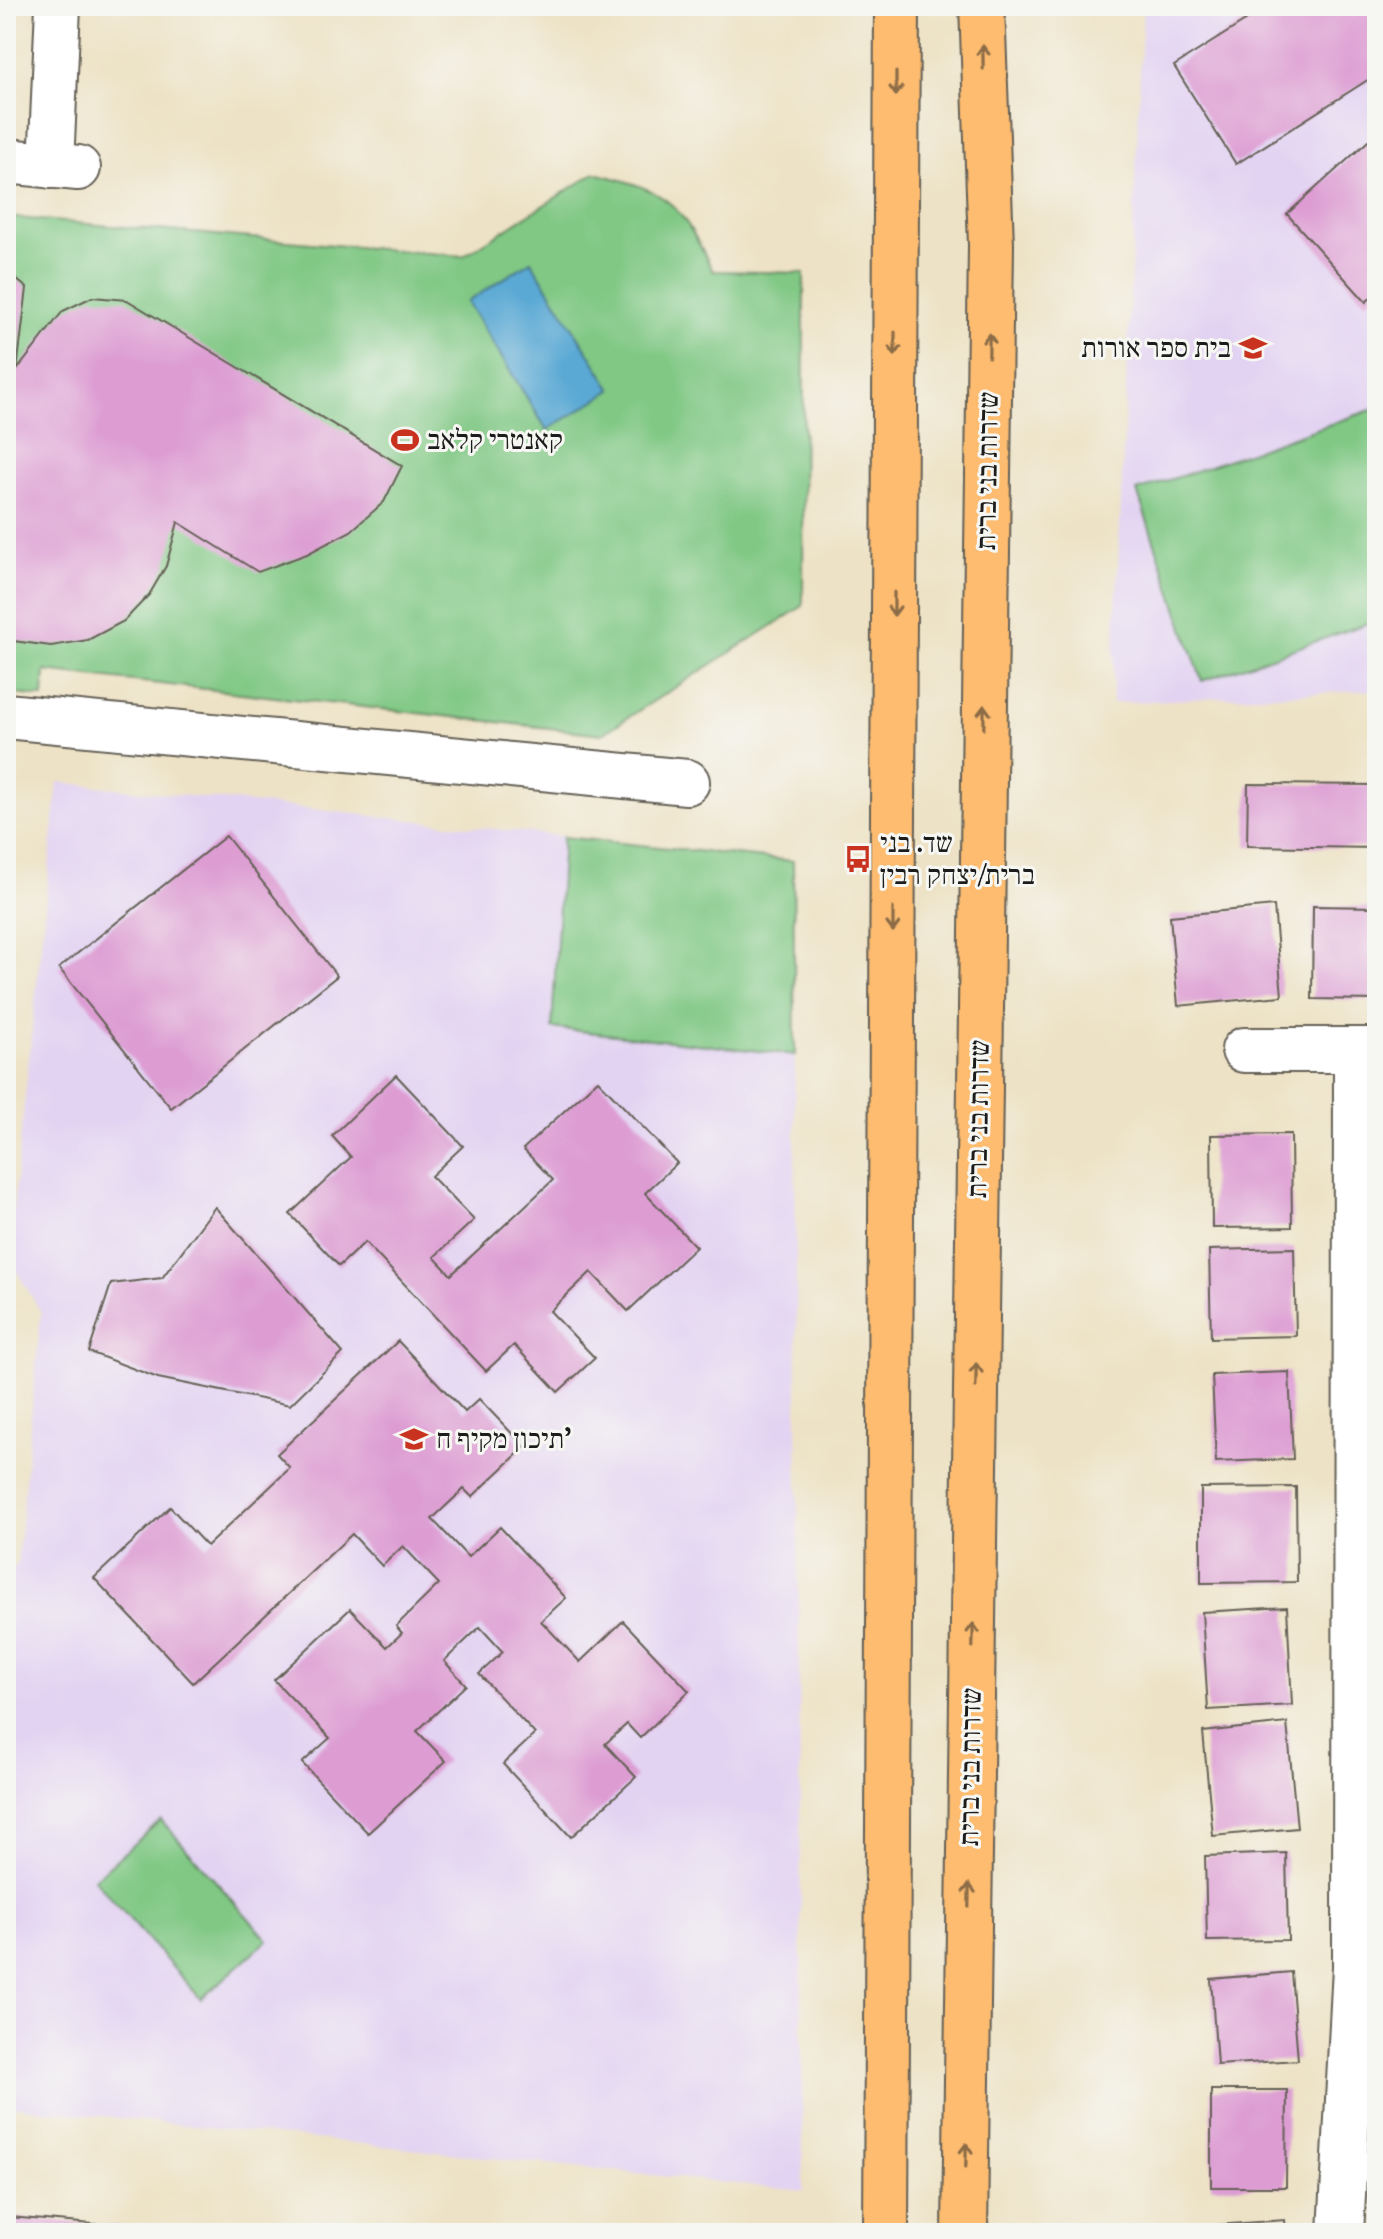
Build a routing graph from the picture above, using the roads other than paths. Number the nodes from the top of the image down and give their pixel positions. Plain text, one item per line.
1 (58, 6) edge
2 (897, 6) edge
3 (982, 6) edge
4 (6, 161) edge
5 (6, 716) edge
6 (687, 782) dead end
7 (1244, 1050) dead end
8 (1367, 1050) edge
9 (1366, 1967) edge
10 (886, 2233) edge
11 (965, 2233) edge
12 (1341, 2233) edge

1 - 4 street
2 -> 10 main road
11 -> 3 main road, שדרות בני ברית
5 - 6 street
7 - 8 street
8 - 9 street
9 - 12 street

